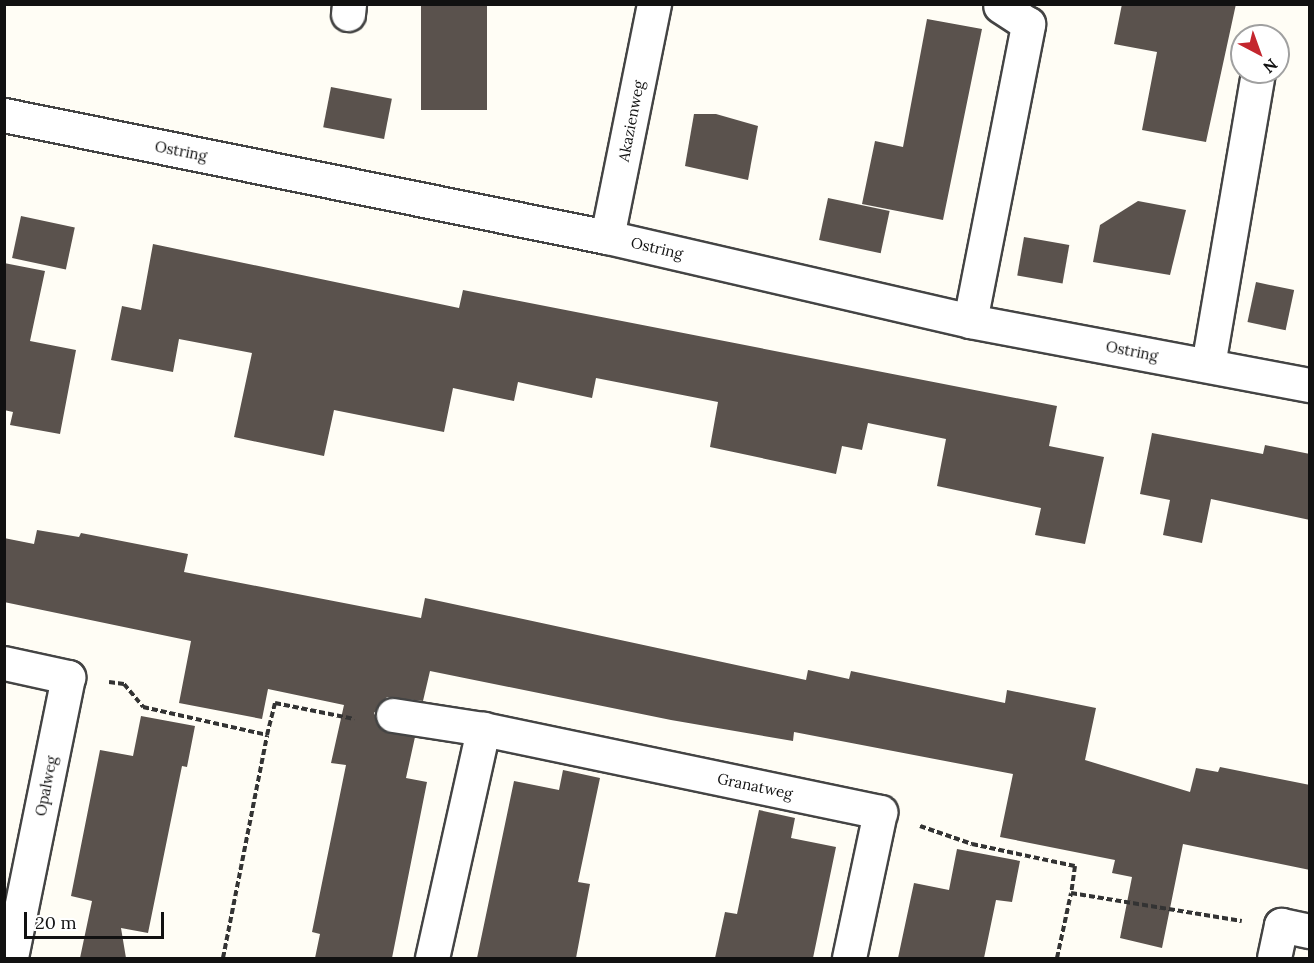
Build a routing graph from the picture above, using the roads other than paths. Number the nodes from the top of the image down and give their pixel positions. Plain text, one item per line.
1 (654, 4) edge
2 (1000, 6) edge
3 (1256, 84) edge
4 (4, 115) edge
5 (607, 237) junction
6 (970, 321) junction
7 (1208, 365) junction
8 (1310, 385) edge
9 (4, 663) edge
10 (393, 715) road end
11 (483, 729) junction
12 (1295, 928) edge
13 (11, 958) edge
14 (432, 958) edge
15 (849, 958) edge
16 (1274, 958) edge

1 - 5 street, Akazienweg
2 - 6 street
3 - 7 street
4 - 5 street, Ostring
5 - 6 street, Ostring
6 - 7 street, Ostring
7 - 8 street, Ostring
9 - 13 street, Opalweg
10 - 11 street, Granatweg
11 - 14 street
11 - 15 street, Granatweg
12 - 16 street

